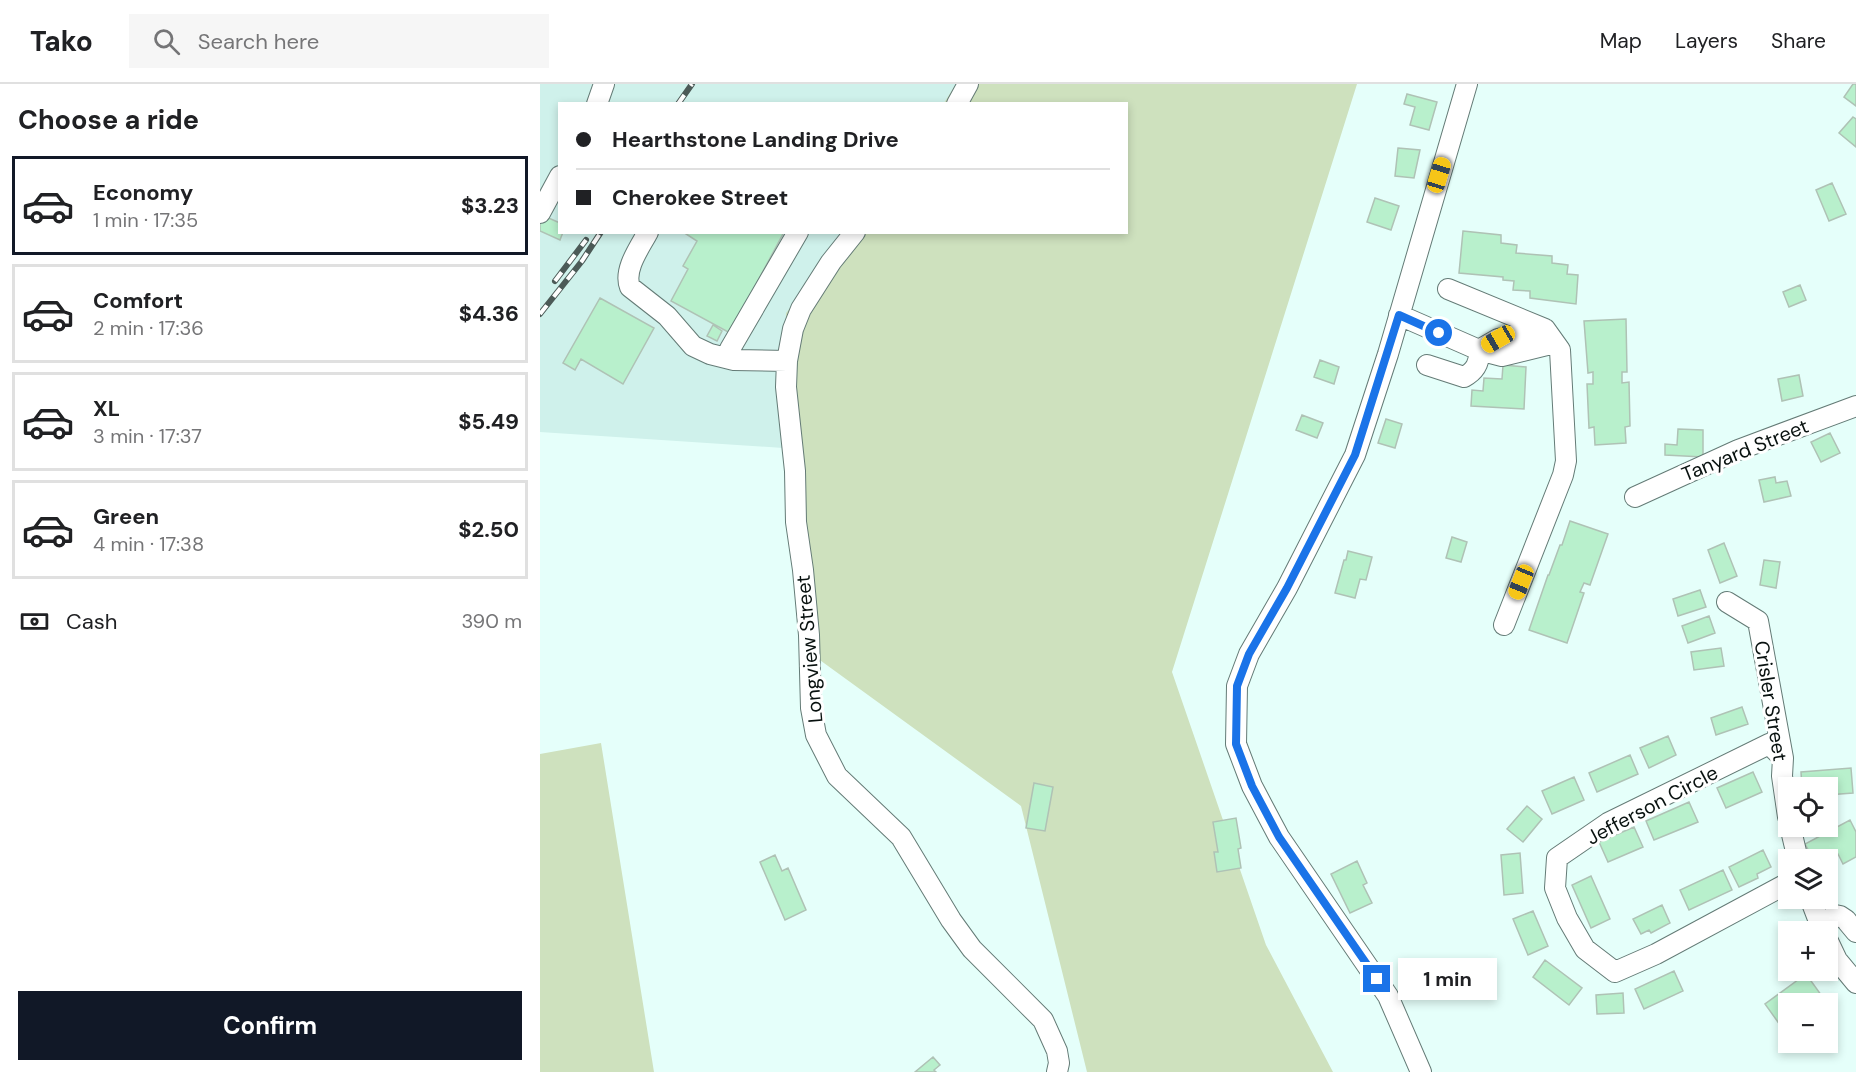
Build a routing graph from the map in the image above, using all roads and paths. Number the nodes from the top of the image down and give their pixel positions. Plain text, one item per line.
1 (604, 84) edge
2 (968, 84) edge
3 (1467, 84) edge
4 (598, 102) edge
5 (958, 102) edge
6 (558, 180) edge
7 (540, 213) edge
8 (647, 234) edge
9 (797, 234) edge
10 (853, 234) edge
11 (1448, 289) dead end
12 (1399, 315) junction
13 (1550, 336) junction
14 (1479, 350) junction
15 (734, 360) junction
16 (787, 361) junction
17 (1427, 365) dead end
18 (1856, 406) edge
19 (1635, 497) dead end
20 (1727, 602) dead end
21 (1504, 626) dead end
22 (1783, 758) junction
23 (1782, 777) edge
24 (1778, 888) edge
25 (1831, 921) edge
26 (1856, 932) edge
27 (1838, 961) edge
28 (1856, 984) edge
29 (1057, 1072) edge
30 (1421, 1072) edge

1 - 4 street
2 - 5 street
3 - 12 street
6 - 7 street
8 - 15 street
9 - 15 street
10 - 16 street, Longview Street
11 - 13 street
12 - 14 street
12 - 30 street
13 - 14 street
13 - 21 street
14 - 17 street
15 - 16 street
16 - 29 street, Longview Street
18 - 19 street, Tanyard Street
20 - 22 street, Crisler Street
22 - 23 street, Crisler Street
22 - 24 street, Jefferson Circle
25 - 26 street
27 - 28 street

